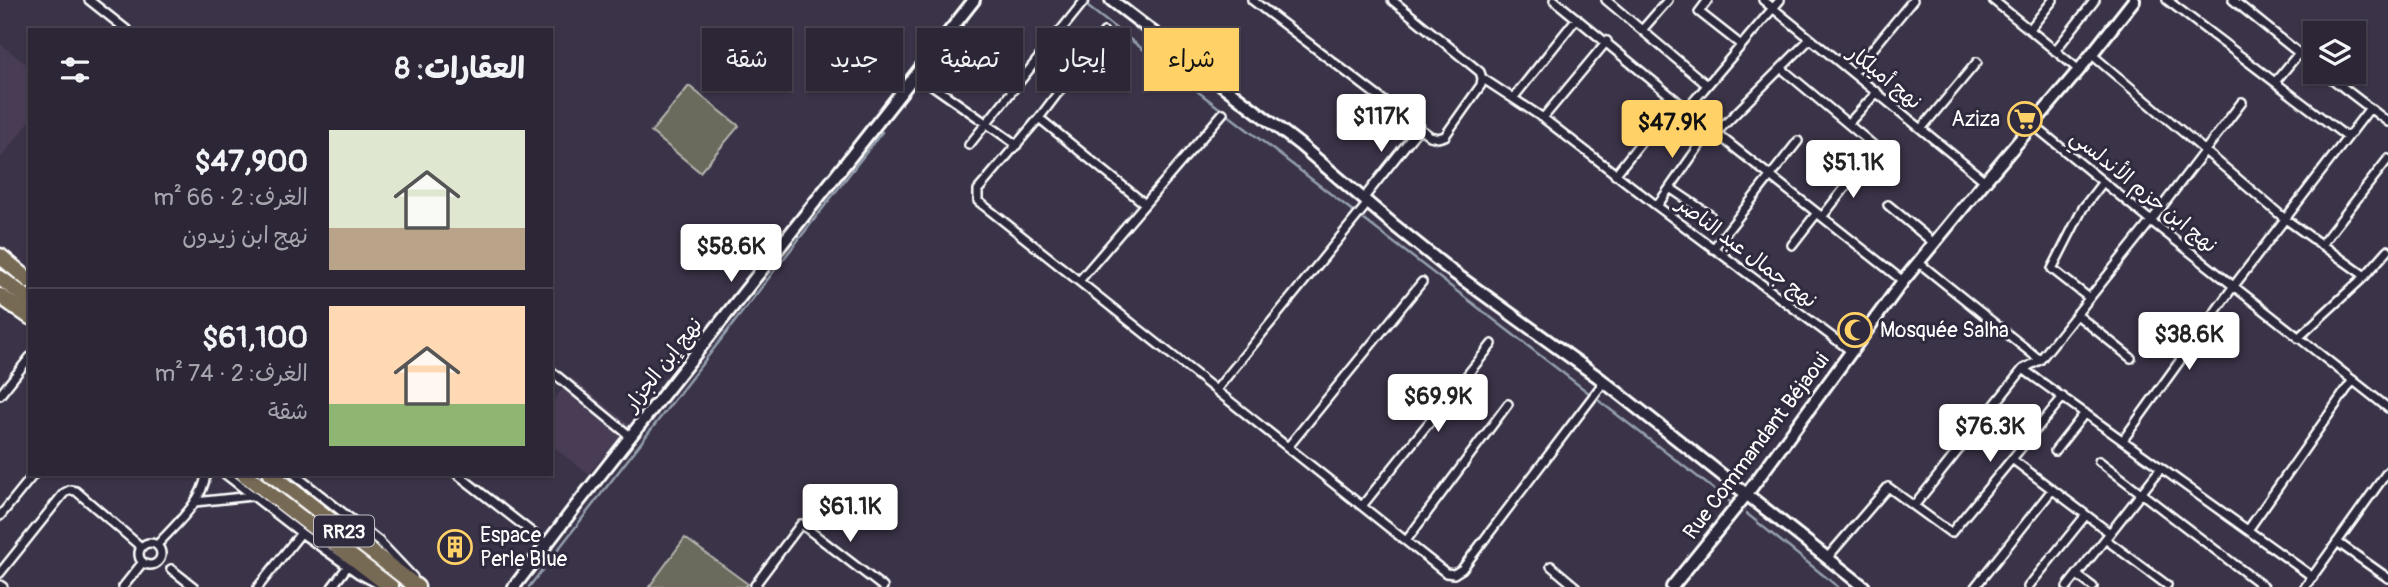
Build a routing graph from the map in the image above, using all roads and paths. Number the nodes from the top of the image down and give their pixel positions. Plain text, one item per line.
1 (89, 0) edge
2 (974, 0) edge
3 (1111, 0) edge
4 (1252, 0) edge
5 (1392, 0) edge
6 (1554, 0) edge
7 (1606, 0) edge
8 (1668, 0) edge
9 (1708, 0) edge
10 (1763, 0) edge
11 (1780, 0) edge
12 (1913, 0) edge
13 (1994, 0) edge
14 (2053, 0) edge
15 (2095, 0) edge
16 (2167, 0) edge
17 (2233, 0) edge
18 (2129, 2) edge
19 (1083, 3) edge
20 (1773, 8) junction
21 (1577, 18) junction
22 (124, 28) edge
23 (2029, 29) junction
24 (1642, 30) junction
25 (1810, 38) junction
26 (1607, 41) junction
27 (1741, 45) junction
28 (2055, 51) junction
29 (2299, 53) junction
30 (2091, 54) junction
31 (2303, 56) edge
32 (1977, 62) dead end
33 (1780, 68) junction
34 (2079, 70) junction
35 (1853, 73) junction
36 (916, 74) junction
37 (1482, 78) junction
38 (2275, 82) junction
39 (2339, 84) edge
40 (1707, 85) junction
41 (1059, 91) edge
42 (1877, 92) junction
43 (1514, 97) junction
44 (1675, 99) junction
45 (2242, 102) dead end
46 (2370, 108) junction
47 (1687, 109) junction
48 (1223, 113) dead end
49 (1039, 118) junction
50 (1543, 118) junction
51 (985, 122) junction
52 (2388, 122) edge
53 (1849, 123) junction
54 (2032, 124) junction
55 (1420, 127) junction
56 (1921, 129) junction
57 (1713, 131) junction
58 (2347, 137) junction
59 (1798, 141) dead end
60 (969, 145) dead end
61 (1017, 145) junction
62 (2204, 151) junction
63 (1890, 159) dead end
64 (2388, 159) edge
65 (1863, 166) dead end
66 (1615, 175) junction
67 (1769, 176) junction
68 (1984, 181) junction
69 (2103, 182) junction
70 (1670, 188) junction
71 (1366, 201) junction
72 (1145, 204) junction
73 (1888, 205) dead end
74 (1657, 206) junction
75 (1710, 215) dead end
76 (1820, 215) junction
77 (2284, 218) junction
78 (2151, 221) junction
79 (1934, 243) junction
80 (1792, 245) dead end
81 (2321, 245) junction
82 (1713, 248) junction
83 (0, 250) edge
84 (2388, 250) edge
85 (0, 256) edge
86 (1918, 262) junction
87 (0, 264) edge
88 (28, 271) edge
89 (2365, 276) junction
90 (0, 278) edge
91 (28, 281) edge
92 (1079, 281) junction
93 (1903, 281) junction
94 (28, 282) edge
95 (1422, 282) dead end
96 (2233, 287) junction
97 (0, 296) edge
98 (2089, 298) junction
99 (28, 299) edge
100 (2076, 314) junction
101 (28, 316) edge
102 (2298, 338) junction
103 (1492, 344) dead end
104 (1852, 351) junction
105 (2131, 358) dead end
106 (28, 360) edge
107 (2040, 360) junction
108 (2023, 369) junction
109 (553, 373) edge
110 (2353, 380) junction
111 (1604, 382) junction
112 (1216, 390) junction
113 (0, 395) edge
114 (2063, 397) junction
115 (1508, 404) dead end
116 (2388, 408) edge
117 (2085, 413) junction
118 (630, 436) junction
119 (2123, 440) junction
120 (1288, 447) junction
121 (2055, 450) dead end
122 (2012, 459) junction
123 (2099, 461) dead end
124 (2161, 468) junction
125 (2388, 471) edge
126 (32, 476) edge
127 (206, 476) edge
128 (227, 476) edge
129 (247, 476) edge
130 (274, 476) edge
131 (296, 476) edge
132 (460, 476) edge
133 (2052, 490) junction
134 (2141, 493) junction
135 (1746, 495) junction
136 (252, 496) junction
137 (195, 502) junction
138 (1362, 506) junction
139 (1914, 506) junction
140 (2086, 515) junction
141 (0, 516) edge
142 (2248, 530) junction
143 (300, 533) junction
144 (2108, 536) junction
145 (1406, 541) junction
146 (2337, 542) junction
147 (547, 544) junction
148 (157, 545) junction
149 (141, 547) junction
150 (1827, 558) junction
151 (143, 562) junction
152 (348, 566) junction
153 (1551, 566) dead end
154 (171, 569) dead end
155 (0, 573) edge
156 (2077, 575) junction
157 (2313, 577) junction
158 (2388, 578) edge
159 (2168, 585) edge
160 (123, 587) edge
161 (194, 587) edge
162 (258, 587) edge
163 (332, 587) edge
164 (385, 587) edge
165 (391, 587) edge
166 (418, 587) edge
167 (514, 587) edge
168 (758, 587) edge
169 (883, 587) edge
170 (1576, 587) edge
171 (1672, 587) edge
172 (1864, 587) edge
173 (1975, 587) edge
174 (2028, 587) edge
175 (2067, 587) edge
176 (2093, 587) edge
177 (2264, 587) edge
178 (2305, 587) edge

1 - 22 street
2 - 36 street, نهج إبن الجزار
3 - 71 street
4 - 55 street
5 - 37 street, نهج جمال عبد الناصر
6 - 21 street
7 - 24 street
8 - 24 street
9 - 27 street
10 - 20 street, نهج أميلكار
11 - 20 street
12 - 35 street
13 - 23 street
14 - 23 street
15 - 28 street
16 - 38 street
17 - 29 street
18 - 30 street, Rue Commandant Béjaoui
19 - 51 street
20 - 25 street, نهج أميلكار
20 - 27 street
21 - 26 street
21 - 43 street
23 - 28 street
24 - 40 street
25 - 33 street
25 - 35 street, نهج أميلكار
26 - 44 street
26 - 50 street
27 - 40 street
28 - 34 street
29 - 31 street
29 - 38 street
30 - 34 street, Rue Commandant Béjaoui
30 - 62 street
32 - 56 street
33 - 53 street
33 - 57 street
34 - 54 street, Rue Commandant Béjaoui
35 - 42 street, نهج أميلكار
36 - 51 street
36 - 118 street, نهج إبن الجزار
37 - 43 street, نهج جمال عبد الناصر
37 - 55 street
38 - 58 street
39 - 46 street
40 - 47 street
41 - 49 street
42 - 53 street
42 - 56 street, نهج أميلكار
43 - 50 street, نهج جمال عبد الناصر
44 - 47 street
44 - 66 street
45 - 62 street
46 - 52 street
46 - 58 street
47 - 57 street
48 - 72 street
49 - 61 street
49 - 72 street
50 - 66 street, نهج جمال عبد الناصر
51 - 60 street
51 - 61 street
53 - 63 street
54 - 68 street, Rue Commandant Béjaoui
54 - 69 street, نهج ابن حزم الأندلسي
55 - 71 street
56 - 68 street, نهج أميلكار
57 - 67 street
57 - 70 street
58 - 77 street
59 - 67 street
61 - 92 street
62 - 77 street
62 - 78 street
64 - 81 street
65 - 76 street
66 - 74 street, نهج جمال عبد الناصر
67 - 76 street
67 - 82 street
68 - 79 street, Rue Commandant Béjaoui
69 - 78 street, نهج ابن حزم الأندلسي
69 - 98 street
70 - 74 street
70 - 75 street
71 - 111 street
71 - 112 street
72 - 92 street
73 - 79 street
74 - 82 street, نهج جمال عبد الناصر
76 - 80 street
76 - 93 street
77 - 81 street
77 - 96 street
78 - 96 street, نهج ابن حزم الأندلسي
78 - 98 street
79 - 86 street, Rue Commandant Béjaoui
81 - 89 street
82 - 104 street, نهج جمال عبد الناصر
83 - 88 street
84 - 89 street
85 - 91 highway
86 - 93 street, Rue Commandant Béjaoui
86 - 107 street
87 - 94 highway
89 - 102 street
90 - 99 highway
92 - 112 street
93 - 104 street, Rue Commandant Béjaoui
95 - 120 street
96 - 102 street, نهج ابن حزم الأندلسي
96 - 119 street
97 - 101 highway
98 - 100 street
100 - 105 street
100 - 107 street
102 - 110 street, نهج ابن حزم الأندلسي
103 - 138 street
104 - 135 street, Rue Commandant Béjaoui
106 - 113 street
107 - 108 street
108 - 114 street
108 - 139 street
109 - 118 street
110 - 116 street, نهج ابن حزم الأندلسي
110 - 142 street
111 - 135 street
111 - 145 street
112 - 120 street
114 - 117 street
114 - 122 street
115 - 145 street
117 - 119 street
117 - 121 street
118 - 147 street, نهج إبن الجزار
119 - 124 street
120 - 138 street
122 - 133 street
122 - 139 street
123 - 134 street
124 - 134 street
124 - 142 street
125 - 146 street
126 - 141 street
127 - 137 street
128 - 136 street
129 - 165 highway, RR23
130 - 166 highway, RR23
131 - 166 street
132 - 147 street
133 - 140 street
133 - 173 street
134 - 144 street
134 - 177 street
135 - 150 street
135 - 171 street, Rue Commandant Béjaoui
136 - 137 street
136 - 143 street
137 - 148 street
138 - 145 street
139 - 150 street
140 - 144 street
140 - 174 street
142 - 157 street
143 - 152 street
143 - 162 street
144 - 156 street
144 - 159 street
146 - 157 street
146 - 158 street
147 - 167 street, نهج إبن الجزار
148 - 149 street
148 - 151 street
149 - 151 street
149 - 155 street
150 - 172 street
151 - 160 street
152 - 163 street
152 - 164 street
153 - 170 street
154 - 161 street
156 - 175 street
156 - 176 street
157 - 178 street
168 - 169 street

